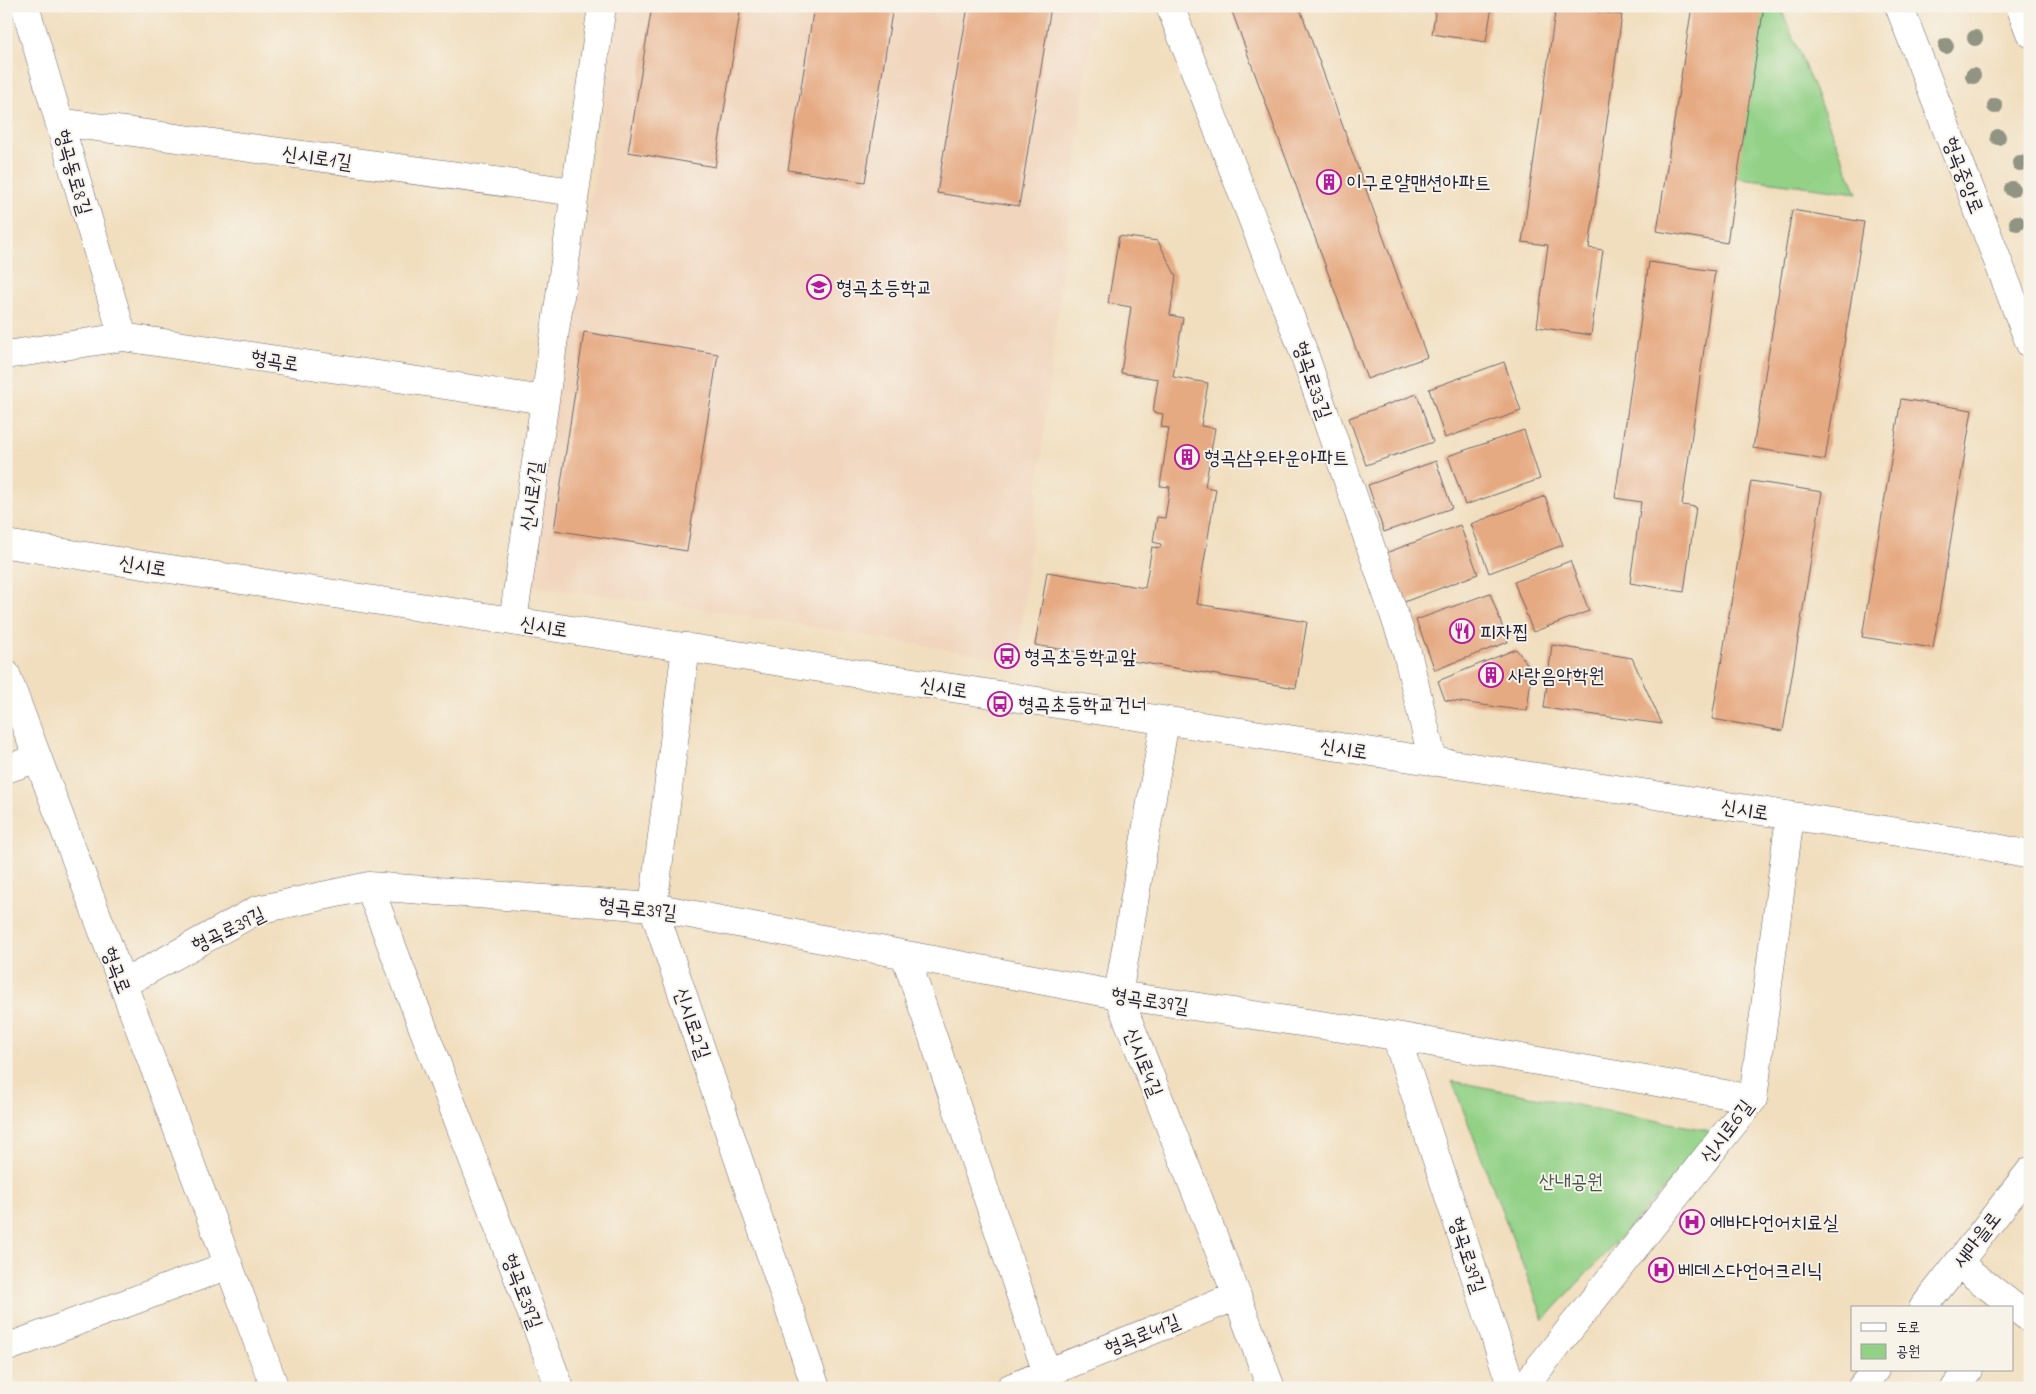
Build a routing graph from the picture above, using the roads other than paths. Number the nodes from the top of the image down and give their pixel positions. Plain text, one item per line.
1 (25, 6) edge
2 (602, 6) edge
3 (1170, 6) edge
4 (1899, 6) edge
5 (2020, 6) edge
6 (2030, 33) edge
7 (59, 122) junction
8 (575, 192) junction
9 (123, 337) junction
10 (2030, 344) edge
11 (6, 355) edge
12 (545, 400) junction
13 (6, 544) edge
14 (513, 621) junction
15 (686, 647) junction
16 (6, 674) edge
17 (1165, 720) junction
18 (38, 758) junction
19 (1434, 762) junction
20 (6, 769) edge
21 (1790, 816) junction
22 (2030, 837) edge
23 (1976, 844) junction
24 (2030, 855) edge
25 (369, 886) junction
26 (653, 907) junction
27 (904, 955) junction
28 (123, 984) junction
29 (1118, 995) junction
30 (1396, 1036) junction
31 (1753, 1099) junction
32 (2030, 1171) edge
33 (1958, 1263) junction
34 (229, 1265) junction
35 (1238, 1296) junction
36 (1925, 1306) edge
37 (2022, 1310) edge
38 (6, 1348) edge
39 (1873, 1372) edge
40 (1967, 1372) edge
41 (1049, 1380) edge
42 (275, 1388) edge
43 (560, 1388) edge
44 (816, 1388) edge
45 (1010, 1388) edge
46 (1271, 1388) edge
47 (1512, 1388) edge
48 (1523, 1388) edge
49 (1861, 1388) edge
50 (1955, 1388) edge

1 - 7 street, 형곡동로8길
2 - 8 street, 신시로1길
3 - 19 street, 형곡로33길
4 - 10 street, 형곡중앙로
5 - 6 street
7 - 8 street, 신시로1길
7 - 9 street, 형곡동로8길
8 - 12 street, 신시로1길
9 - 11 street, 형곡로
9 - 12 street, 형곡로
12 - 14 street, 신시로1길
13 - 14 street, 신시로
14 - 15 street, 신시로
15 - 17 street, 신시로
15 - 26 street, 신시로2길
16 - 18 street, 형곡로
17 - 19 street, 신시로
17 - 29 street
18 - 20 street
18 - 28 street, 형곡로
19 - 21 street, 신시로
21 - 23 street, 신시로
21 - 31 street, 신시로6길
22 - 23 street
23 - 24 street, 신시로
25 - 26 street, 형곡로39길
25 - 28 street, 형곡로39길
25 - 43 street, 형곡로39길
26 - 27 street, 형곡로39길
26 - 44 street, 신시로2길
27 - 29 street, 형곡로39길
27 - 41 street
28 - 34 street, 형곡로
29 - 30 street, 형곡로39길
29 - 35 street, 신시로4길
30 - 31 street, 형곡로39길
30 - 47 street, 형곡로39길
31 - 48 street, 신시로6길
32 - 33 street, 새마을로
33 - 36 street, 새마을로
33 - 37 street
34 - 38 street
34 - 42 street, 형곡로
35 - 41 street, 형곡로41길
35 - 46 street, 신시로4길
39 - 49 street
40 - 50 street
41 - 45 street, 형곡로41길

